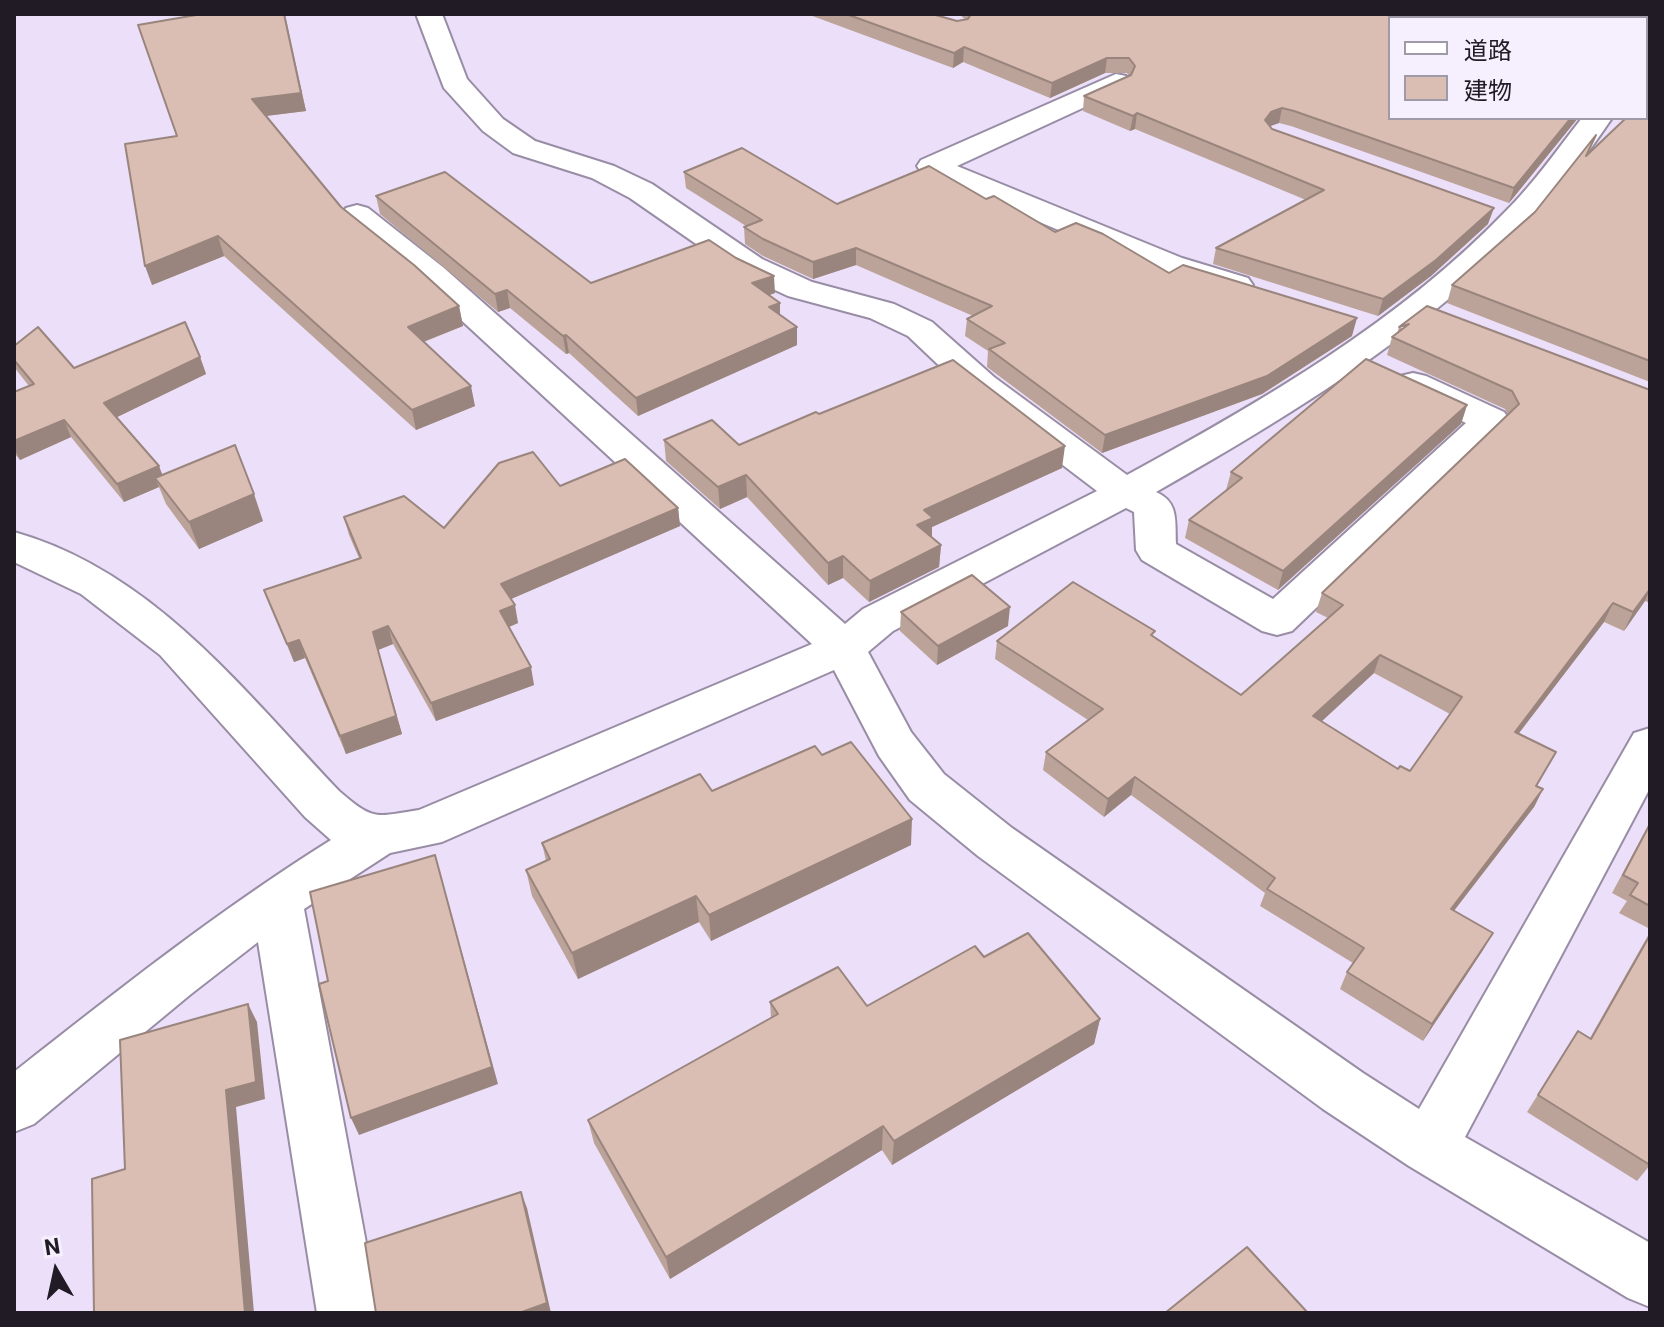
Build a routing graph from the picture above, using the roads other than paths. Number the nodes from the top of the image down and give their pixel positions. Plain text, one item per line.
1 (429, 14) edge
2 (1116, 82) edge
3 (1595, 120) edge
4 (357, 215) edge
5 (1262, 293) edge
6 (1362, 336) junction
7 (1124, 492) junction
8 (14, 546) edge
9 (844, 648) junction
10 (1650, 745) edge
11 (378, 836) junction
12 (277, 900) junction
13 (14, 1106) edge
14 (1429, 1147) junction
15 (1650, 1277) edge
16 (348, 1313) edge

1 - 7 street
2 - 5 street
3 - 6 street
4 - 9 street
6 - 7 street
6 - 7 street
7 - 9 street
8 - 11 street
9 - 11 street
9 - 14 street
10 - 14 street
11 - 12 street
12 - 13 street
12 - 16 street
14 - 15 street

